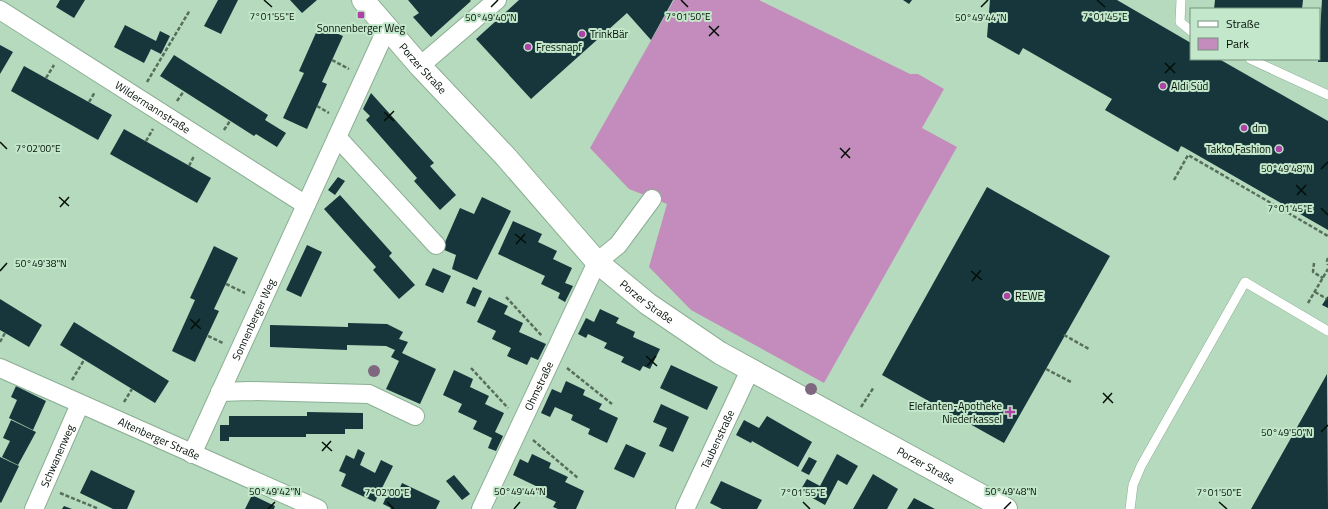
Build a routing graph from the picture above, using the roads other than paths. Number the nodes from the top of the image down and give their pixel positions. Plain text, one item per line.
1 (363, 0) edge
2 (497, 0) edge
3 (1181, 0) edge
4 (0, 10) edge
5 (386, 28) junction
6 (1190, 30) edge
7 (1252, 60) edge
8 (420, 66) junction
9 (1328, 95) edge
10 (337, 137) junction
11 (652, 199) dead end
12 (306, 204) junction
13 (436, 245) dead end
14 (597, 262) junction
15 (1328, 331) edge
16 (0, 368) edge
17 (750, 370) junction
18 (220, 392) junction
19 (80, 404) junction
20 (415, 416) dead end
21 (192, 454) junction
22 (308, 507) edge
23 (34, 509) edge
24 (481, 509) edge
25 (685, 509) edge
26 (1006, 509) edge
27 (1130, 509) edge

1 - 5 main road, Porzer Straße
2 - 8 street
3 - 6 lane
4 - 12 street, Wildermannstraße
5 - 8 main road, Porzer Straße
5 - 10 street, Sonnenberger Weg
7 - 9 lane
8 - 14 main road, Porzer Straße
10 - 12 street, Sonnenberger Weg
10 - 13 street
11 - 14 street
12 - 18 street, Sonnenberger Weg
14 - 17 main road, Porzer Straße
14 - 24 street, Ohmstraße
15 - 27 lane
16 - 19 street, Altenberger Straße
17 - 25 street, Taubenstraße
17 - 26 main road, Porzer Straße
18 - 20 street
18 - 21 street, Sonnenberger Weg
19 - 21 street, Altenberger Straße
19 - 23 street, Schwanenweg
21 - 22 street, Altenberger Straße

